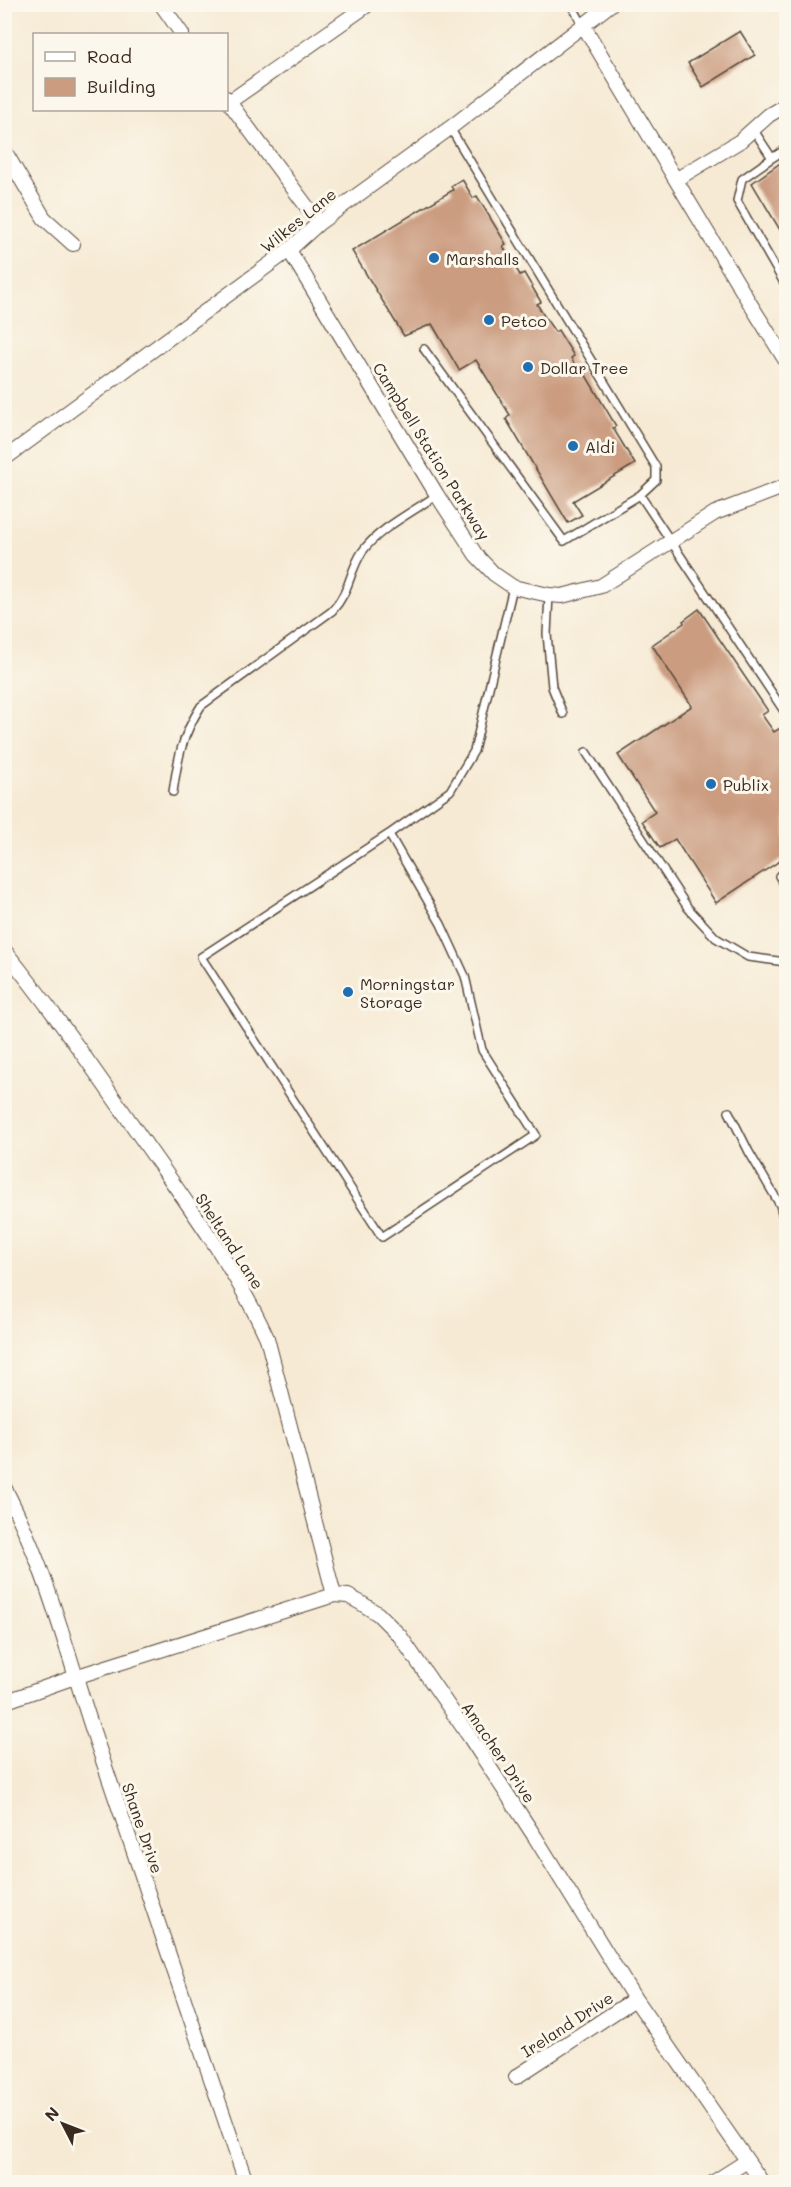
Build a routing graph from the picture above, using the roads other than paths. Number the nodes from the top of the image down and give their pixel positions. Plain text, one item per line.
1 (161, 4) edge
2 (369, 4) edge
3 (571, 4) edge
4 (610, 4) edge
5 (584, 25) junction
6 (181, 33) edge
7 (228, 100) edge
8 (786, 105) edge
9 (450, 128) junction
10 (753, 129) junction
11 (786, 149) edge
12 (4, 150) edge
13 (772, 158) junction
14 (677, 179) junction
15 (319, 223) junction
16 (73, 244) dead end
17 (289, 250) junction
18 (783, 281) dead end
19 (424, 348) dead end
20 (786, 361) edge
21 (4, 459) edge
22 (786, 486) edge
23 (437, 495) junction
24 (640, 495) junction
25 (671, 542) junction
26 (513, 586) junction
27 (549, 595) junction
28 (563, 714) dead end
29 (786, 714) edge
30 (586, 752) dead end
31 (173, 792) dead end
32 (389, 834) junction
33 (779, 876) dead end
34 (786, 888) edge
35 (4, 950) edge
36 (786, 962) edge
37 (729, 1112) dead end
38 (786, 1228) edge
39 (4, 1487) edge
40 (334, 1595) junction
41 (75, 1677) junction
42 (4, 1702) edge
43 (636, 1998) junction
44 (516, 2077) dead end
45 (747, 2161) junction
46 (246, 2182) edge
47 (714, 2182) edge
48 (762, 2182) edge

1 - 6 street
2 - 7 street
3 - 5 lane
4 - 5 street, Wilkes Lane
5 - 9 street, Wilkes Lane
5 - 14 street
7 - 15 street
8 - 10 street
9 - 15 street, Wilkes Lane
9 - 24 lane
10 - 13 lane
10 - 14 street
11 - 13 lane
12 - 16 street
13 - 18 lane
14 - 20 street
15 - 17 street, Wilkes Lane
17 - 21 street, Wilkes Lane
17 - 23 street, Campbell Station Parkway
19 - 24 lane
22 - 25 street, Campbell Station Parkway
23 - 26 street, Campbell Station Parkway
23 - 31 lane
24 - 25 lane
25 - 27 street, Campbell Station Parkway
25 - 29 lane
26 - 27 street, Campbell Station Parkway
26 - 32 lane
27 - 28 lane
30 - 36 lane
32 - 32 lane
33 - 34 lane
35 - 40 street, Sheltand Lane
37 - 38 lane
39 - 41 street, Shane Drive
40 - 41 street
40 - 43 street, Amacher Drive
41 - 42 street
41 - 46 street, Shane Drive
43 - 44 street, Ireland Drive
43 - 45 street, Amacher Drive
45 - 47 street
45 - 48 street, Amacher Drive

